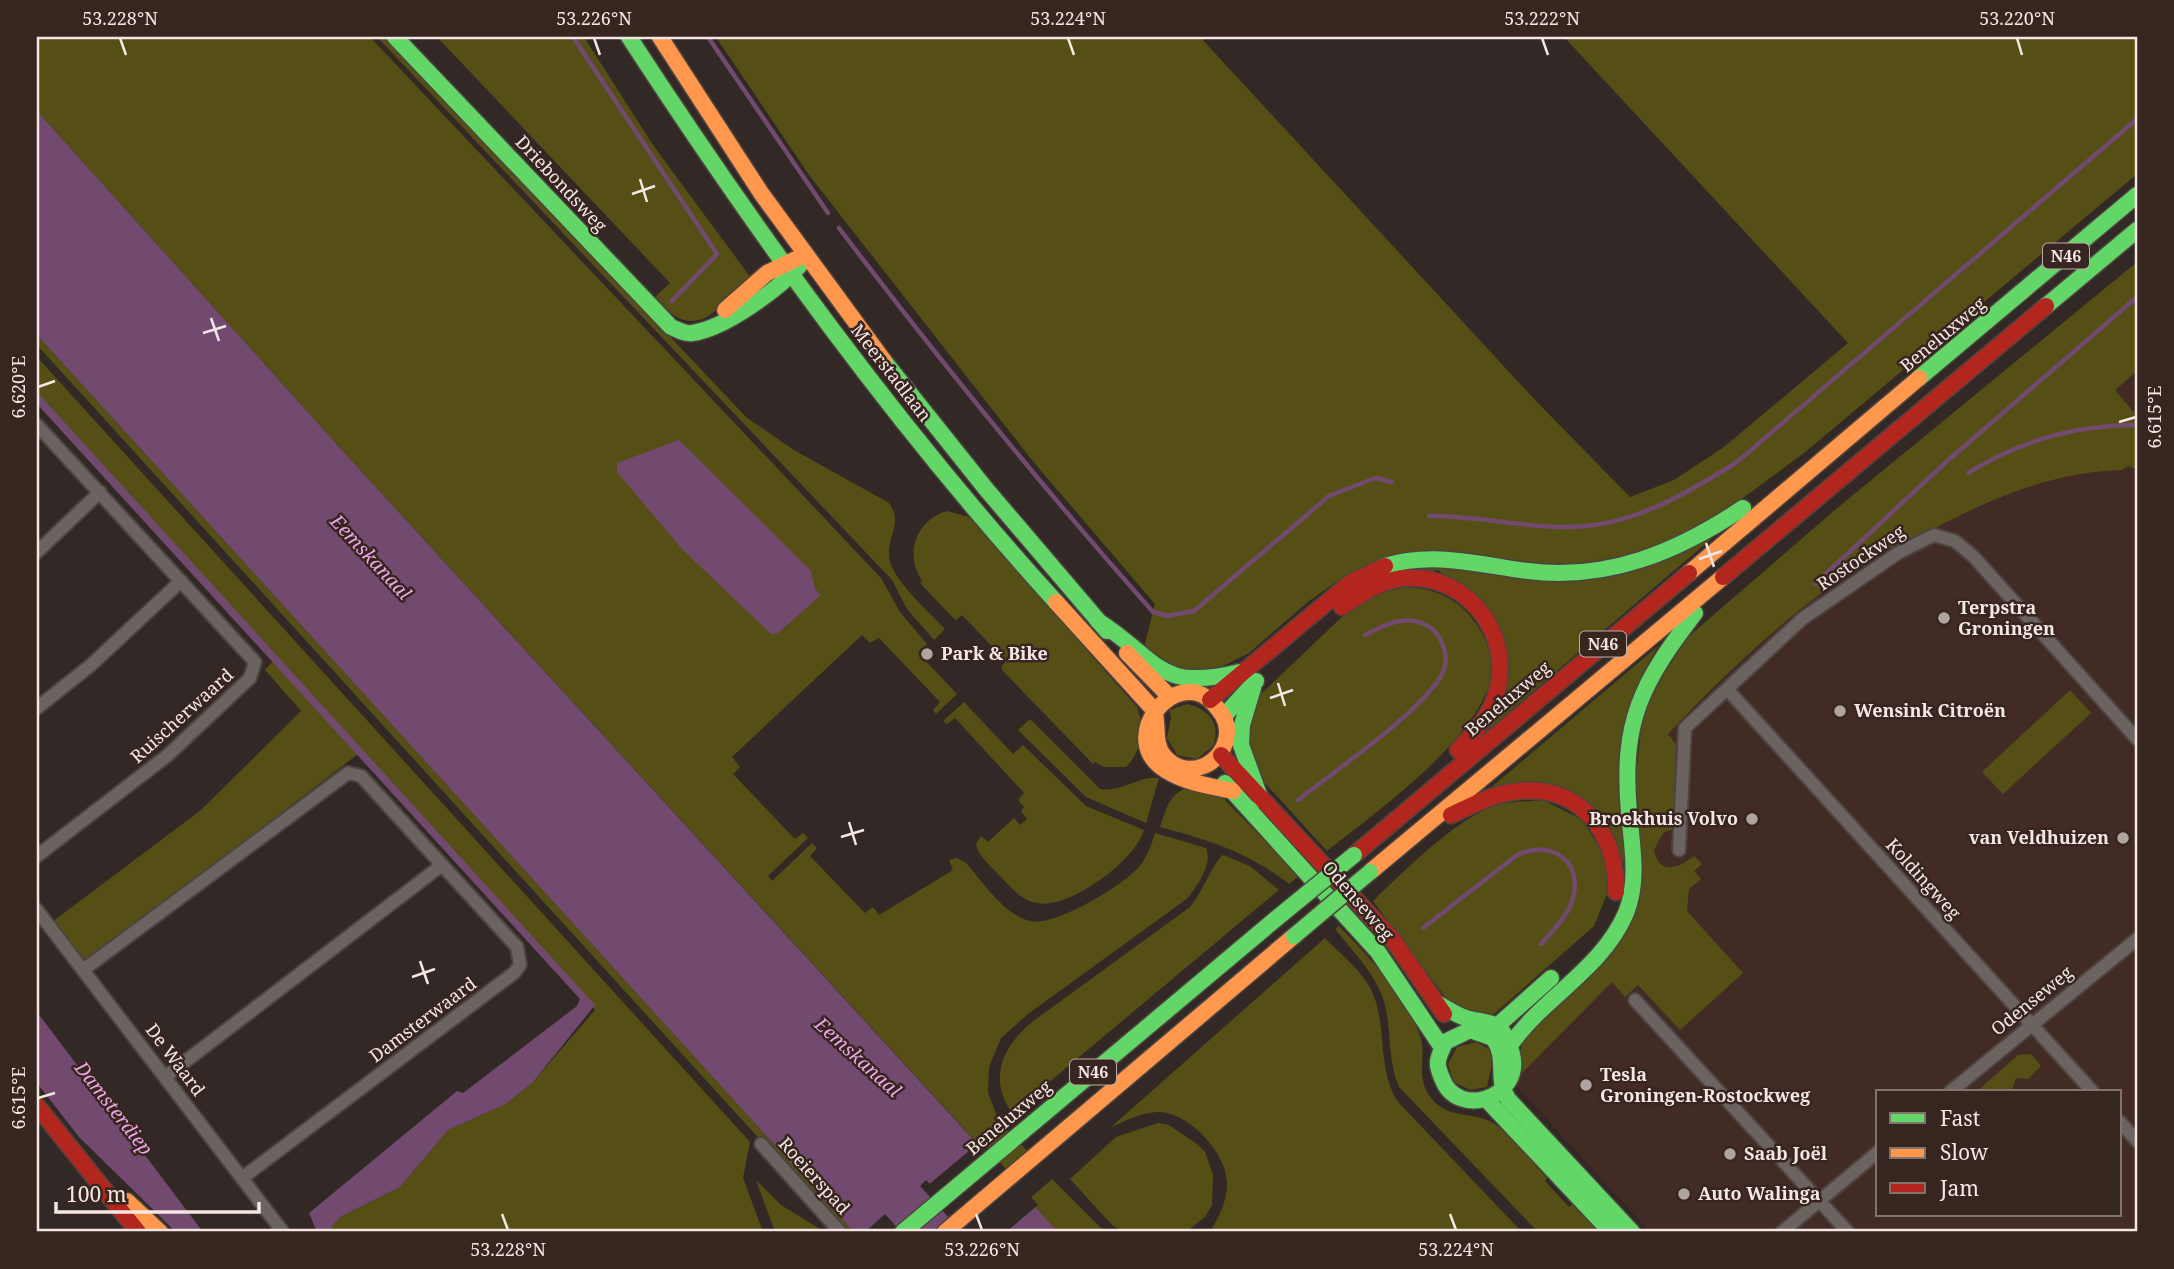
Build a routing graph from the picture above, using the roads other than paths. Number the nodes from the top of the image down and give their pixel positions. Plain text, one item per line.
1 (395, 37) edge
2 (629, 37) edge
3 (660, 37) edge
4 (2137, 195) edge
5 (2137, 230) edge
6 (807, 255) junction
7 (783, 262) junction
8 (793, 276) junction
9 (709, 326) junction
10 (37, 425) edge
11 (1821, 461) junction
12 (100, 492) junction
13 (37, 552) edge
14 (1725, 575) junction
15 (181, 581) junction
16 (1098, 621) junction
17 (1251, 676) junction
18 (1727, 689) junction
19 (1169, 696) junction
20 (1210, 700) junction
21 (37, 708) edge
22 (1154, 710) junction
23 (1224, 716) junction
24 (2137, 739) edge
25 (1222, 755) junction
26 (1203, 774) junction
27 (1261, 800) junction
28 (1385, 827) junction
29 (1424, 827) junction
30 (1679, 850) dead end
31 (37, 856) edge
32 (442, 865) junction
33 (37, 911) edge
34 (2137, 939) edge
35 (83, 970) junction
36 (1635, 1000) dead end
37 (1424, 1017) junction
38 (1468, 1025) junction
39 (2032, 1026) junction
40 (1493, 1030) junction
41 (1511, 1044) junction
42 (1441, 1046) junction
43 (166, 1077) junction
44 (1505, 1086) junction
45 (1952, 1090) edge
46 (2091, 1090) edge
47 (1487, 1100) junction
48 (37, 1106) edge
49 (1508, 1123) junction
50 (2122, 1124) edge
51 (2137, 1141) edge
52 (761, 1144) dead end
53 (1876, 1154) edge
54 (79, 1157) junction
55 (242, 1178) junction
56 (1000, 1186) junction
57 (1820, 1201) junction
58 (907, 1229) edge
59 (138, 1232) edge
60 (160, 1232) edge
61 (283, 1232) edge
62 (840, 1232) edge
63 (893, 1232) edge
64 (945, 1232) edge
65 (969, 1232) edge
66 (1611, 1232) edge
67 (1632, 1232) edge
68 (1782, 1232) edge
69 (1848, 1232) edge

1 - 9 main road, Driebondsweg
2 - 7 main road, Meerstadlaan
3 - 6 main road, Meerstadlaan
4 - 11 main road, Beneluxweg / N46
5 - 14 main road, N46
6 - 7 main road
6 - 8 main road, Driebondsweg
6 - 16 main road, Meerstadlaan
7 - 8 main road, Meerstadlaan
7 - 9 main road
8 - 9 main road, Driebondsweg
8 - 22 main road, Meerstadlaan
10 - 12 street, Ruischerwaard
11 - 17 main road, N46
11 - 28 main road, Beneluxweg / N46
12 - 13 street
12 - 15 street, Ruischerwaard
14 - 29 main road, N46
14 - 41 main road, N46
15 - 21 street
15 - 31 street, Ruischerwaard
16 - 17 main road, N46
16 - 19 main road, Meerstadlaan
17 - 20 main road, N46
17 - 23 main road, N46
17 - 27 main road
17 - 28 main road, N46
18 - 24 street, Rostockweg
18 - 30 street, Rostockweg
18 - 39 street, Koldingweg
19 - 20 main road
19 - 22 main road
20 - 23 main road
22 - 26 main road
23 - 25 main road
25 - 26 main road
25 - 27 main road, Odenseweg
26 - 37 main road, Odenseweg
27 - 38 main road, Odenseweg
28 - 58 main road, Beneluxweg / N46, bridge
29 - 40 main road, N46
29 - 56 main road, N46, bridge
32 - 35 street, Damsterwaard
32 - 43 street
32 - 55 street, Damsterwaard
33 - 35 street, De Waard
34 - 39 street, Odenseweg
35 - 43 street, De Waard
36 - 57 street
37 - 42 main road, Odenseweg
37 - 49 main road
38 - 40 main road
38 - 42 main road
39 - 45 street, Odenseweg
39 - 46 street, Koldingweg
40 - 41 main road
40 - 44 main road
41 - 44 main road
42 - 47 main road
43 - 55 street, De Waard
44 - 47 main road
44 - 67 main road
47 - 49 main road
48 - 54 main road
49 - 66 main road
50 - 51 street
52 - 62 street, Roeierspad
53 - 57 street
54 - 59 main road
54 - 60 main road
55 - 61 street, De Waard
56 - 64 main road, N46
56 - 65 main road, N46
57 - 68 street
57 - 69 street
58 - 63 main road, N46

